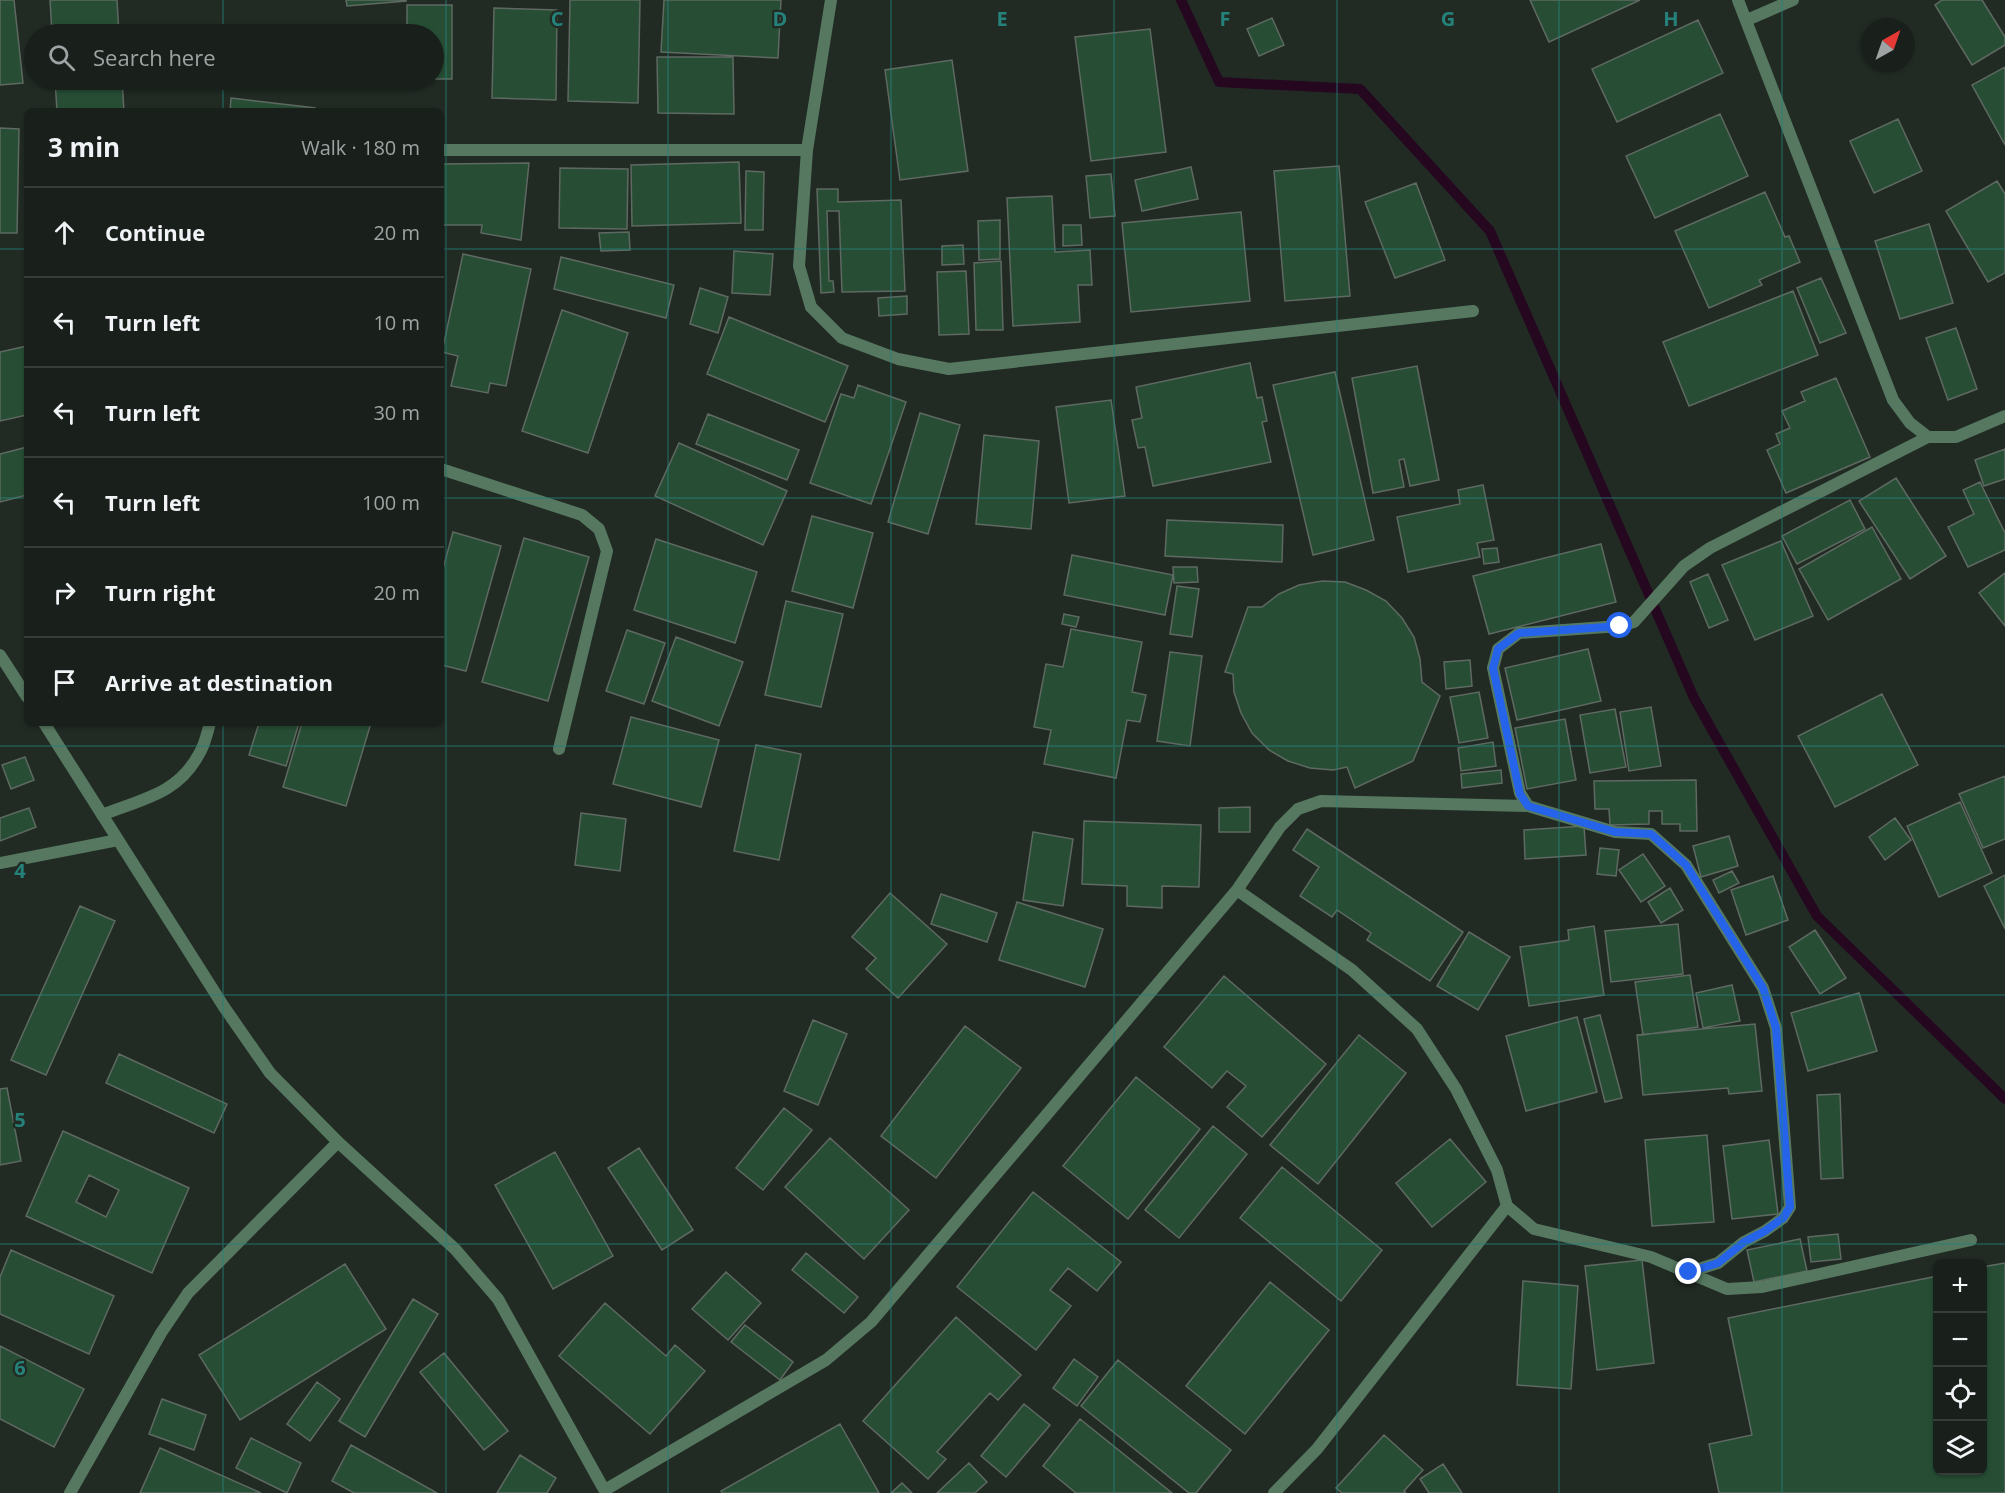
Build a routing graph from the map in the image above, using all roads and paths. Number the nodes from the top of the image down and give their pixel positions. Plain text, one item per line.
1 (831, 0) edge
2 (1738, 0) edge
3 (1793, 0) edge
4 (1747, 20) junction
5 (444, 150) edge
6 (807, 150) junction
7 (1473, 311) dead end
8 (2005, 416) edge
9 (1928, 437) junction
10 (444, 470) edge
11 (0, 655) edge
12 (24, 692) edge
13 (46, 726) edge
14 (209, 726) edge
15 (559, 748) dead end
16 (1528, 806) junction
17 (102, 814) junction
18 (118, 840) junction
19 (0, 863) edge
20 (1237, 890) junction
21 (338, 1142) junction
22 (1507, 1206) junction
23 (1971, 1240) dead end
24 (1689, 1272) junction
25 (606, 1491) edge
26 (70, 1493) edge
27 (1274, 1493) edge

1 - 6 street
2 - 4 street
3 - 4 street
4 - 9 street
5 - 6 street
6 - 7 street
8 - 9 street
9 - 16 street
10 - 15 street
11 - 12 street
13 - 17 street
14 - 17 street
16 - 20 street
16 - 24 street
17 - 18 street
18 - 19 street
18 - 21 street
20 - 22 street
20 - 25 street
21 - 25 street
21 - 26 street
22 - 24 street
22 - 27 street
23 - 24 street

